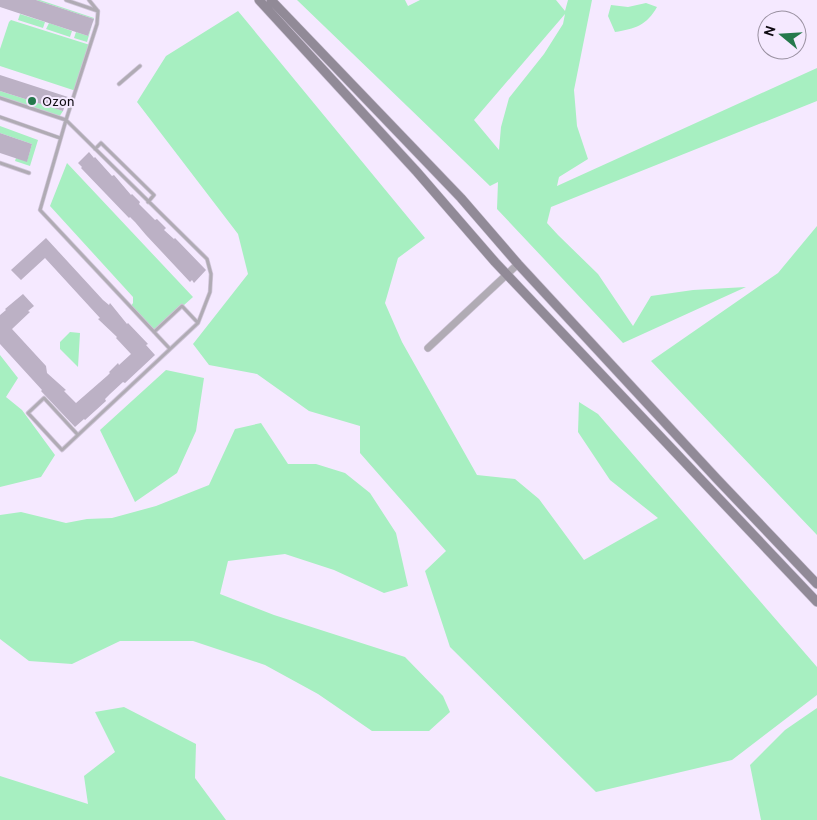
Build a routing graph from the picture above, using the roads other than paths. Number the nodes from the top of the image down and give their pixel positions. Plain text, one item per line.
1 (66, 0) edge
2 (89, 0) edge
3 (259, 0) edge
4 (271, 0) edge
5 (98, 11) junction
6 (140, 66) dead end
7 (119, 84) dead end
8 (0, 98) edge
9 (0, 117) edge
10 (66, 120) junction
11 (60, 138) junction
12 (94, 149) junction
13 (0, 163) edge
14 (29, 173) dead end
15 (148, 202) junction
16 (518, 264) junction
17 (507, 275) junction
18 (198, 323) junction
19 (154, 332) junction
20 (428, 348) dead end
21 (170, 349) junction
22 (78, 436) junction
23 (817, 584) edge
24 (817, 602) edge

1 - 5 lane
2 - 5 lane
3 - 17 main road
4 - 16 main road
5 - 10 lane
6 - 7 lane
8 - 10 lane
9 - 11 lane
10 - 11 lane
10 - 12 lane
11 - 19 lane
12 - 15 lane
12 - 15 lane
13 - 14 lane
15 - 18 lane
16 - 17 street
16 - 23 main road
17 - 20 street
17 - 24 main road
18 - 19 lane
18 - 21 lane
19 - 21 lane
21 - 22 lane
22 - 22 lane

